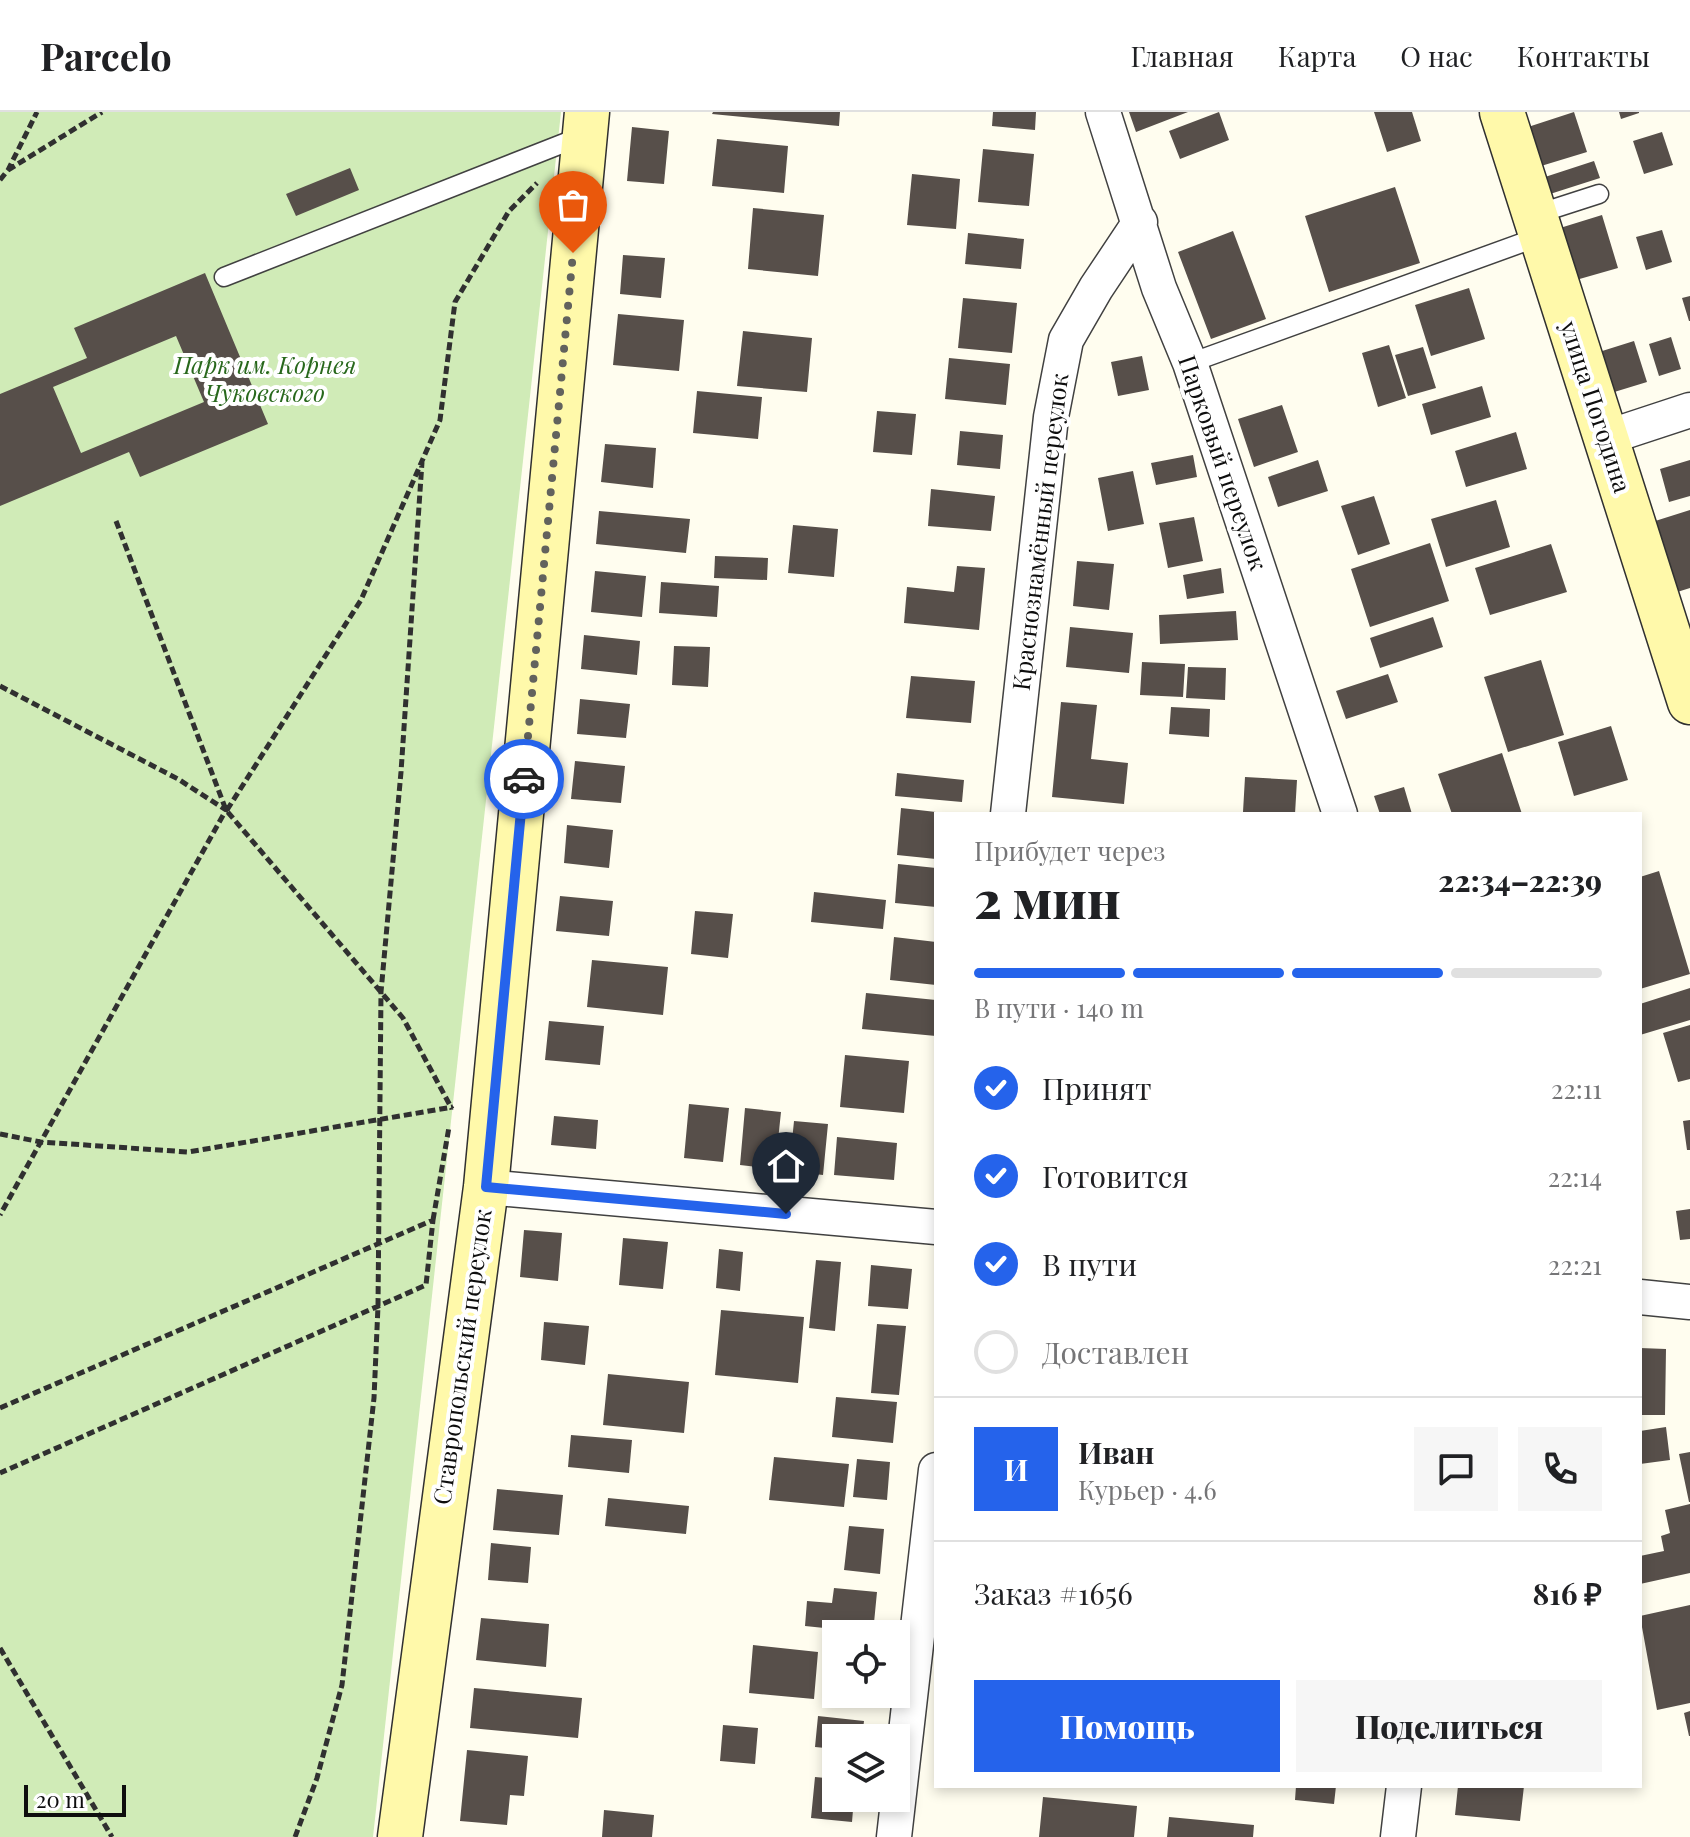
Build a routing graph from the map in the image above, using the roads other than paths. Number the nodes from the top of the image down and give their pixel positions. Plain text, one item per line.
1 (1103, 112) edge
2 (1502, 112) edge
3 (574, 132) edge
4 (1599, 194) dead end
5 (1140, 222) junction
6 (1537, 225) junction
7 (224, 277) dead end
8 (1190, 363) junction
9 (1690, 410) edge
10 (1605, 438) junction
11 (1690, 702) edge
12 (1008, 812) edge
13 (1339, 812) edge
14 (486, 1187) junction
15 (934, 1227) edge
16 (1642, 1297) edge
17 (1690, 1302) edge
18 (934, 1487) edge
19 (1404, 1788) edge
20 (400, 1837) edge
21 (894, 1837) edge
22 (1398, 1837) edge

1 - 5 street, Парковый переулок
2 - 6 street, улица Погодина
3 - 7 lane
3 - 14 street, Ставропольский переулок
4 - 6 lane
5 - 8 street, Парковый переулок
5 - 12 street, Краснознамённый переулок
6 - 8 lane
6 - 10 street, улица Погодина
8 - 13 street, Парковый переулок
9 - 10 street
10 - 11 street, улица Погодина
14 - 15 street
14 - 20 street, Ставропольский переулок
16 - 17 street
18 - 21 street
19 - 22 street

